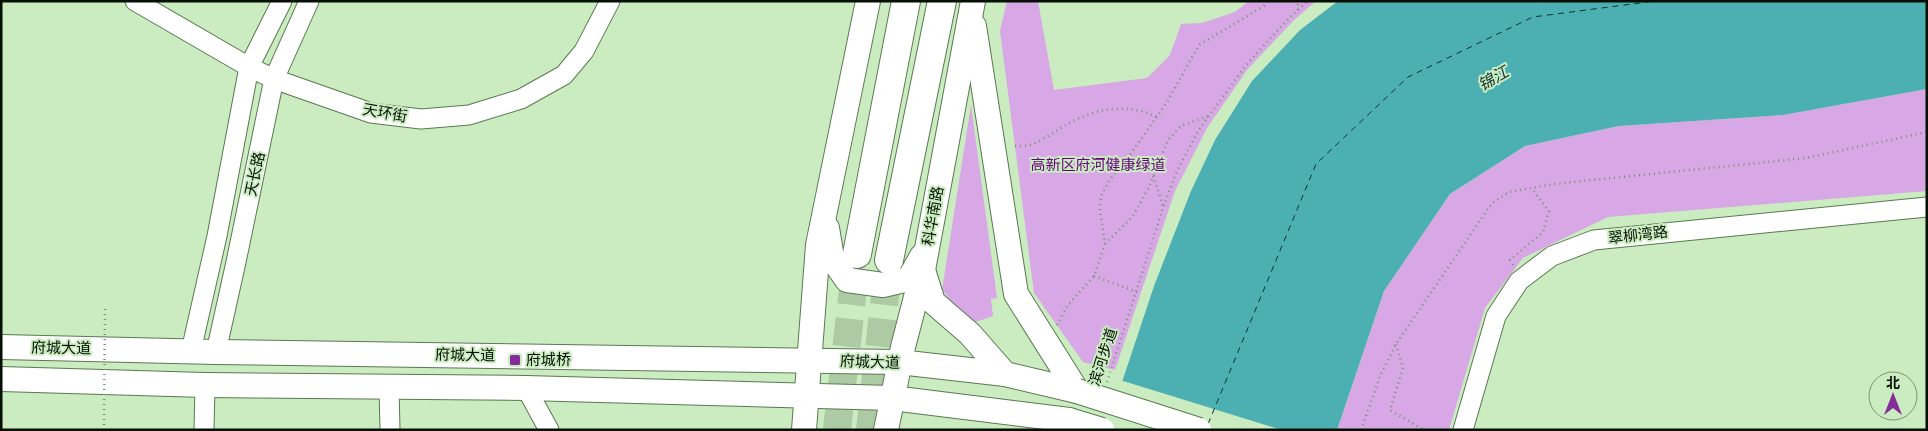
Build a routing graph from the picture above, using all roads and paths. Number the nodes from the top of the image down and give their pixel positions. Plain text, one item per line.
1 (134, 1) edge
2 (282, 1) edge
3 (309, 1) edge
4 (610, 1) edge
5 (868, 1) edge
6 (906, 1) edge
7 (942, 1) edge
8 (1268, 1) edge
9 (1298, 1) edge
10 (1308, 1) edge
11 (972, 5) edge
12 (1298, 10) junction
13 (249, 66) junction
14 (274, 79) junction
15 (1210, 116) junction
16 (1157, 117) junction
17 (1015, 146) dead end
18 (1153, 176) junction
19 (1532, 188) dead end
20 (1927, 207) edge
21 (1163, 208) junction
22 (825, 212) junction
23 (1104, 244) junction
24 (928, 245) junction
25 (857, 254) tunnel mouth
26 (889, 260) tunnel mouth
27 (923, 270) junction
28 (1094, 276) junction
29 (1519, 281) junction
30 (1136, 292) junction
31 (105, 308) dead end
32 (1044, 338) junction
33 (1396, 344) dead end
34 (1, 347) edge
35 (191, 351) junction
36 (216, 352) junction
37 (809, 360) junction
38 (900, 362) junction
39 (1005, 374) junction
40 (1, 379) edge
41 (1107, 384) dead end
42 (205, 385) junction
43 (389, 388) junction
44 (526, 388) junction
45 (1077, 391) junction
46 (806, 396) junction
47 (892, 398) junction
48 (104, 425) dead end
49 (204, 430) edge
50 (390, 430) edge
51 (550, 430) edge
52 (804, 430) edge
53 (886, 430) edge
54 (1102, 430) edge
55 (1199, 430) edge
56 (1424, 430) edge
57 (1463, 430) edge

1 - 13 street, 天环街
2 - 13 street, 天长路
3 - 14 street, 天长路
4 - 14 street, 天环街
5 - 22 main road
6 - 25 highway
7 - 26 highway
8 - 16 path
9 - 12 path
10 - 12 path, 滨河步道
11 - 24 main road, 科华南路
11 - 32 main road
12 - 15 path, 滨河步道
13 - 14 street, 天环街
13 - 35 street, 天长路
14 - 36 street, 天长路
15 - 18 path
15 - 21 path, 滨河步道
16 - 17 path
16 - 23 path
18 - 21 path
18 - 23 path
19 - 29 path
20 - 29 street, 翠柳湾路
21 - 30 path, 滨河步道
22 - 24 main road
22 - 37 main road
23 - 28 path
24 - 27 main road, 科华南路
27 - 38 main road, 科华南路
27 - 39 main road
28 - 30 path
28 - 32 path
29 - 57 street, 翠柳湾路
30 - 41 path, 滨河步道
31 - 48 path, bridge
32 - 45 main road
33 - 56 path
34 - 35 main road, 府城大道
35 - 36 main road, 府城大道
36 - 37 main road, 府城大道
37 - 38 main road, 府城大道
37 - 46 main road
38 - 39 main road, 府城大道
38 - 47 main road, 科华南路
39 - 45 main road, 府城大道
40 - 42 main road
42 - 43 main road
42 - 49 street
43 - 44 main road
43 - 50 street
44 - 46 main road
44 - 51 street
45 - 55 main road, 府城大道, bridge
46 - 47 main road
46 - 52 main road
47 - 53 main road, 科华南路
47 - 54 main road, bridge

